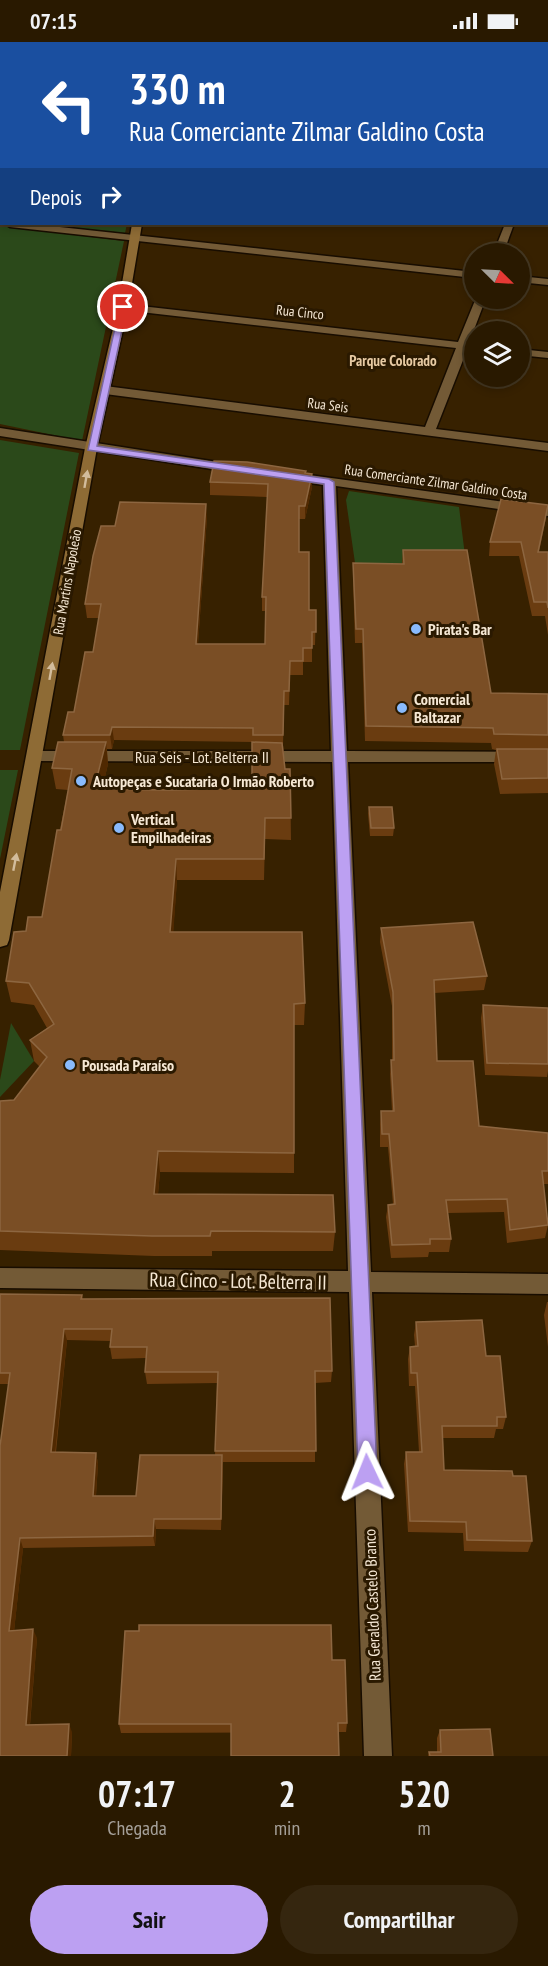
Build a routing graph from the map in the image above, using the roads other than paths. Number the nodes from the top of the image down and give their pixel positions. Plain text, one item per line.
1 (28, 225) edge
2 (509, 225) edge
3 (135, 231) edge
4 (502, 243) edge
5 (464, 274) edge
6 (530, 280) edge
7 (548, 282) edge
8 (123, 307) junction
9 (477, 309) edge
10 (462, 345) junction
11 (530, 353) edge
12 (548, 355) edge
13 (105, 390) junction
14 (0, 432) edge
15 (429, 432) junction
16 (548, 447) edge
17 (92, 448) junction
18 (246, 470) edge
19 (269, 473) edge
20 (329, 482) junction
21 (548, 512) edge
22 (35, 756) junction
23 (548, 757) edge
24 (338, 758) junction
25 (0, 940) edge
26 (0, 1278) edge
27 (359, 1283) junction
28 (548, 1284) edge
29 (378, 1756) edge

1 - 3 street
2 - 4 street
3 - 5 street
3 - 8 main road, Rua Martins Napoleão
6 - 7 street
8 - 10 street, Rua Cinco
8 - 13 main road, Rua Martins Napoleão
9 - 10 street
10 - 15 street
11 - 12 street
13 - 15 street, Rua Seis
13 - 17 main road, Rua Martins Napoleão
14 - 17 street
15 - 16 street, Rua Seis
17 - 18 street
22 -> 17 main road, Rua Martins Napoleão
19 - 20 street, Rua Comerciante Zilmar Galdino Costa
20 - 21 street, Rua Comerciante Zilmar Galdino Costa
20 - 24 street, Rua Geraldo Castelo Branco
22 - 24 street, Rua Seis - Lot. Belterra II
25 -> 22 main road, Rua Martins Napoleão
23 - 24 street, Rua Seis - Lot. Belterra II
24 - 27 street, Rua Geraldo Castelo Branco
26 - 27 street, Rua Cinco - Lot. Belterra II
27 - 28 street, Rua Cinco - Lot. Belterra II
27 - 29 street, Rua Geraldo Castelo Branco

